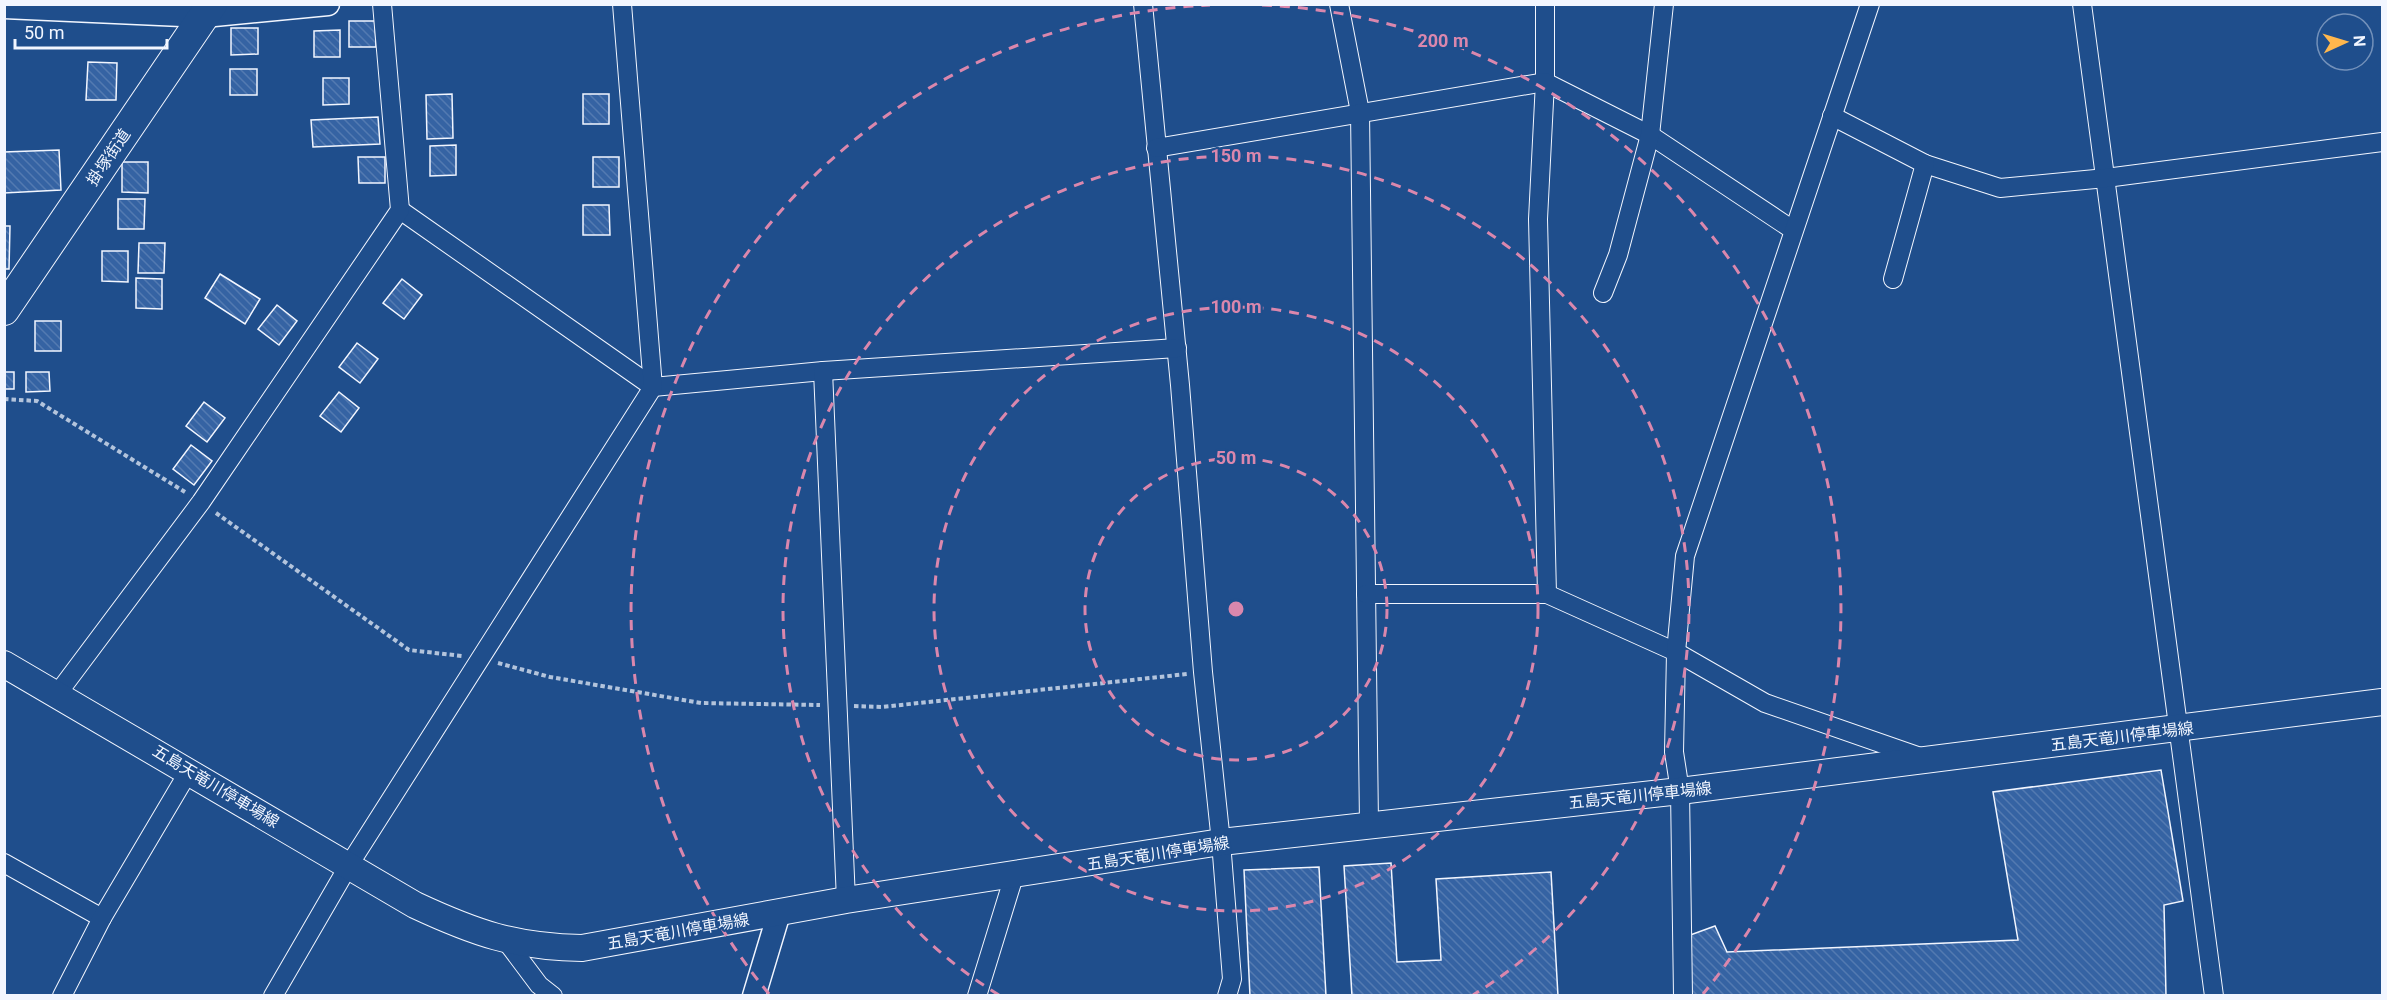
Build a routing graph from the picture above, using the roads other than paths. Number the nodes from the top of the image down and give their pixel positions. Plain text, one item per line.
1 (328, 4) edge
2 (382, 4) edge
3 (622, 4) edge
4 (1143, 4) edge
5 (1339, 4) edge
6 (1545, 4) edge
7 (1664, 4) edge
8 (1870, 4) edge
9 (2082, 4) edge
10 (4, 7) edge
11 (206, 8) edge
12 (1545, 82) junction
13 (1360, 112) junction
14 (1832, 116) junction
15 (1650, 135) junction
16 (2382, 142) edge
17 (1156, 148) junction
18 (1925, 164) junction
19 (2106, 178) junction
20 (400, 210) junction
21 (1793, 230) junction
22 (1893, 279) dead end
23 (1603, 293) dead end
24 (5, 307) edge
25 (1177, 348) junction
26 (823, 371) junction
27 (653, 387) junction
28 (1366, 594) junction
29 (1547, 594) junction
30 (1676, 652) junction
31 (5, 664) edge
32 (58, 693) junction
33 (2382, 702) edge
34 (2178, 729) junction
35 (1929, 760) junction
36 (189, 771) junction
37 (1680, 791) junction
38 (1369, 824) junction
39 (1221, 842) junction
40 (4, 863) edge
41 (349, 866) junction
42 (1014, 876) junction
43 (846, 900) junction
44 (779, 913) junction
45 (102, 918) junction
46 (506, 941) junction
47 (62, 996) edge
48 (273, 996) edge
49 (553, 996) edge
50 (754, 996) edge
51 (977, 996) edge
52 (1227, 996) edge
53 (1683, 996) edge
54 (2214, 996) edge

1 - 11 street
2 - 20 street
3 - 27 street
4 - 17 street
5 - 13 street
6 - 12 street
7 - 15 street
8 - 14 street
9 - 19 street
10 - 11 street
11 - 24 highway, 掛塚街道
12 - 13 street
12 - 15 street
12 - 29 street
13 - 17 street
13 - 28 street
14 - 18 street
14 - 21 street
15 - 21 street
15 - 23 street
16 - 19 street
17 - 25 street
18 - 19 street
18 - 22 street
19 - 34 street
20 - 27 street
20 - 32 street
21 - 30 street
25 - 26 street
25 - 39 street
26 - 27 street
26 - 43 street
27 - 41 street
28 - 29 street
28 - 38 street
29 - 30 street
30 - 35 street
30 - 37 street
31 - 32 main road, 五島天竜川停車場線
32 - 36 main road, 五島天竜川停車場線
33 - 34 main road, 五島天竜川停車場線
34 - 35 main road, 五島天竜川停車場線
34 - 54 street
35 - 37 main road, 五島天竜川停車場線
36 - 41 main road, 五島天竜川停車場線
36 - 45 street
37 - 38 main road, 五島天竜川停車場線
37 - 53 street
38 - 39 main road, 五島天竜川停車場線
39 - 42 main road, 五島天竜川停車場線
39 - 52 street
40 - 45 street
41 - 46 main road, 五島天竜川停車場線
41 - 48 street
42 - 43 main road, 五島天竜川停車場線
42 - 51 street
43 - 44 main road, 五島天竜川停車場線
44 - 46 main road, 五島天竜川停車場線
44 - 50 street
45 - 47 street
46 - 49 street

